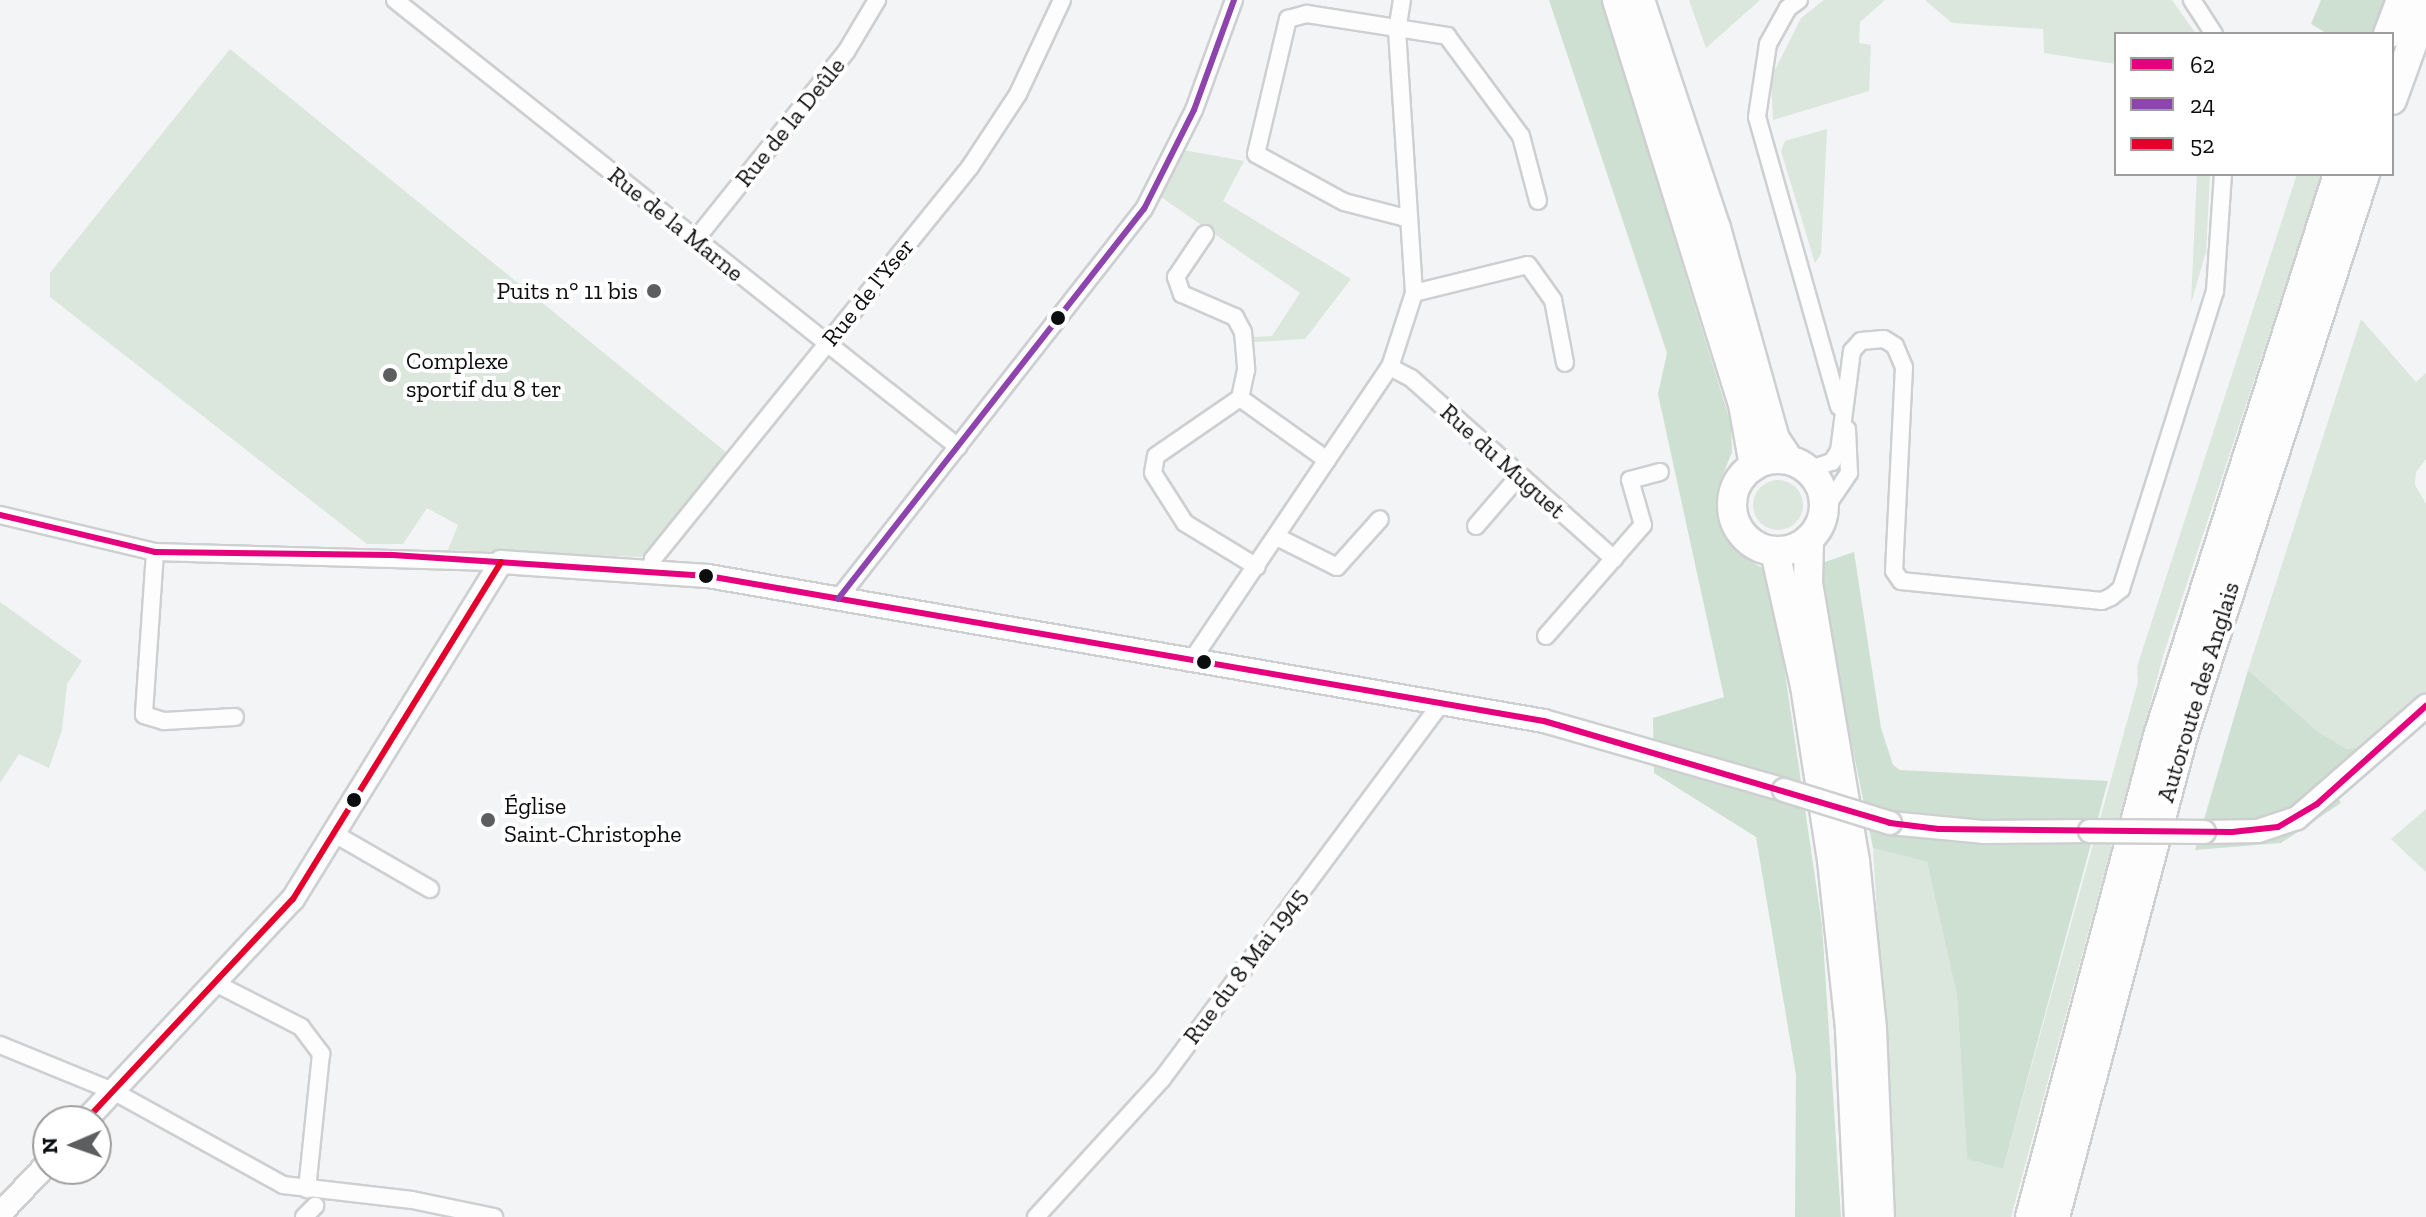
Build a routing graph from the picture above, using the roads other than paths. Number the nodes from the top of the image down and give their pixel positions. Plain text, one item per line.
1 (395, 0) edge
2 (877, 0) edge
3 (1062, 0) edge
4 (1234, 0) edge
5 (1402, 0) edge
6 (1617, 0) edge
7 (1640, 0) edge
8 (1799, 0) edge
9 (2192, 0) edge
10 (2401, 0) edge
11 (2426, 6) edge
12 (1397, 31) junction
13 (2213, 32) edge
14 (2389, 32) edge
15 (2394, 94) edge
16 (2223, 176) edge
17 (2337, 176) edge
18 (2364, 176) edge
19 (1538, 201) dead end
20 (1406, 218) junction
21 (1205, 234) dead end
22 (696, 239) junction
23 (1414, 293) junction
24 (827, 342) junction
25 (1565, 363) dead end
26 (1390, 367) junction
27 (1240, 398) junction
28 (1840, 412) junction
29 (958, 447) junction
30 (1327, 460) junction
31 (1798, 465) junction
32 (1754, 466) junction
33 (1660, 472) dead end
34 (1519, 476) junction
35 (1824, 510) junction
36 (0, 515) edge
37 (1380, 519) dead end
38 (1476, 526) dead end
39 (1277, 537) junction
40 (1809, 539) junction
41 (155, 552) junction
42 (1775, 552) junction
43 (1614, 559) junction
44 (501, 562) junction
45 (1257, 567) junction
46 (651, 569) junction
47 (838, 599) junction
48 (1546, 636) dead end
49 (1190, 663) junction
50 (1440, 704) junction
51 (2426, 706) edge
52 (235, 717) dead end
53 (333, 833) junction
54 (430, 889) dead end
55 (215, 983) junction
56 (0, 1045) edge
57 (113, 1091) junction
58 (100, 1105) edge
59 (32, 1180) edge
60 (313, 1204) edge
61 (0, 1214) edge
62 (494, 1217) edge
63 (1036, 1217) edge
64 (1859, 1217) edge
65 (1880, 1217) edge
66 (2030, 1217) edge
67 (2055, 1217) edge

1 - 22 street, Rue de la Marne
2 - 22 street, Rue de la Deûle
3 - 24 street, Rue de l'Yser
4 - 29 street
5 - 12 street
6 - 32 highway
7 - 31 highway
8 - 28 street
9 - 13 street
10 - 14 highway
11 - 15 highway
12 - 19 street
12 - 20 street
12 - 20 street
16 - 28 street
17 - 66 highway, Autoroute des Anglais
18 - 67 highway, Autoroute des Anglais
20 - 23 street
21 - 27 street
22 - 24 street, Rue de la Marne
23 - 25 street
23 - 26 street
24 - 29 street, Rue de la Marne
24 - 46 street, Rue de l'Yser
26 - 30 street
26 - 34 street, Rue du Muguet
27 - 30 street
27 - 45 street
28 - 31 street
28 - 35 street
29 - 47 street
30 - 39 street
31 - 32 highway
31 - 35 highway
32 - 42 highway
33 - 43 street
34 - 38 street
34 - 43 street, Rue du Muguet
35 - 40 highway
36 - 41 street
37 - 39 street
39 - 45 street
40 - 42 highway
40 - 65 highway
41 - 44 street
41 - 52 street
42 - 64 highway
43 - 48 street
44 - 46 street
44 - 53 street
45 - 49 street
46 - 47 street
47 - 49 street
49 - 50 street
50 - 51 street, bridge
50 - 63 street, Rue du 8 Mai 1945
53 - 54 street
53 - 55 street
55 - 57 street
55 - 60 street
56 - 57 street
57 - 58 street
57 - 60 street
59 - 61 street
60 - 62 street

